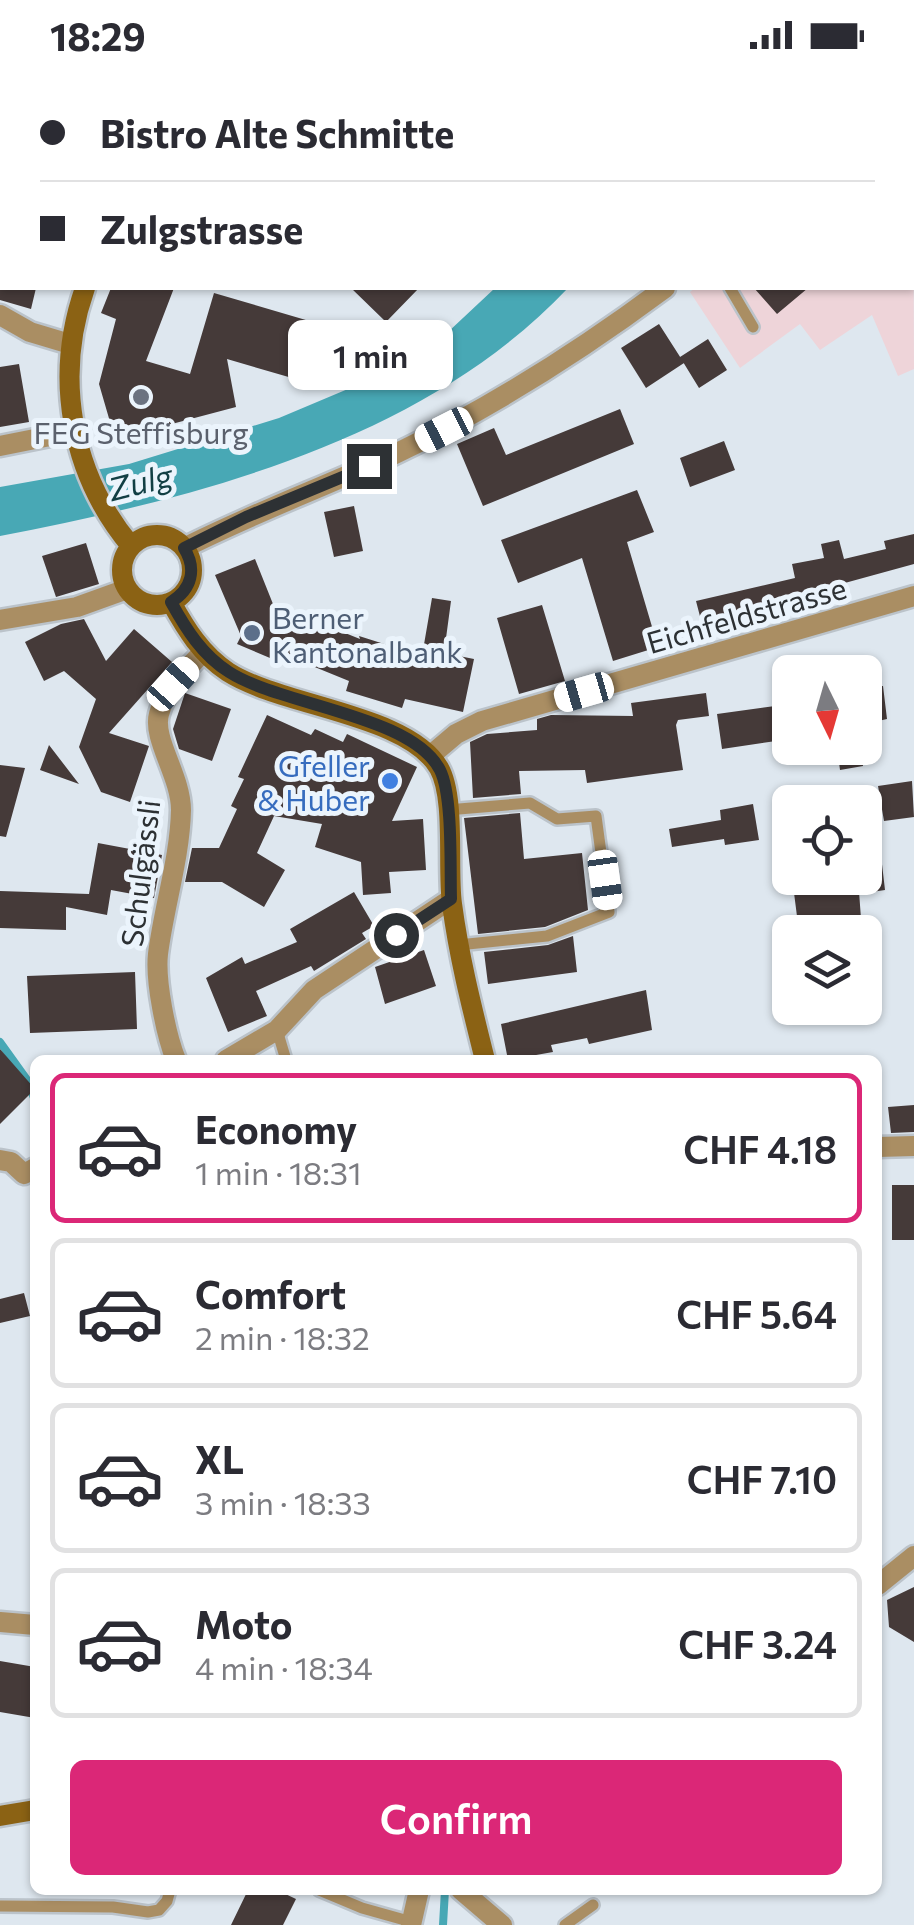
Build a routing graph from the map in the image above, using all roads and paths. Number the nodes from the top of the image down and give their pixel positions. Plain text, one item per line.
1 (84, 290) edge
2 (661, 290) edge
3 (731, 290) edge
4 (0, 315) edge
5 (753, 327) dead end
6 (70, 344) junction
7 (77, 440) junction
8 (0, 446) edge
9 (130, 546) junction
10 (184, 548) junction
11 (127, 589) junction
12 (914, 596) edge
13 (171, 602) junction
14 (0, 620) edge
15 (204, 652) junction
16 (430, 756) junction
17 (447, 810) junction
18 (451, 899) junction
19 (458, 945) junction
20 (277, 1030) junction
21 (174, 1055) edge
22 (234, 1055) edge
23 (284, 1055) edge
24 (484, 1055) edge
25 (914, 1146) edge
26 (882, 1147) edge
27 (0, 1160) edge
28 (30, 1171) edge
29 (914, 1556) edge
30 (882, 1582) edge
31 (0, 1622) edge
32 (30, 1625) edge
33 (30, 1811) edge
34 (0, 1816) edge
35 (169, 1895) edge
36 (331, 1895) edge
37 (418, 1895) edge
38 (468, 1895) edge
39 (593, 1904) dead end
40 (0, 1906) edge
41 (412, 1923) edge
42 (502, 1925) edge
43 (565, 1925) edge

1 - 6 main road
2 - 10 street
3 - 5 lane
4 - 6 street
6 - 7 main road
7 - 8 street
7 - 9 main road
9 - 10 main road
9 - 11 main road
10 - 13 main road
11 - 13 main road
11 - 14 street
12 - 16 street, Eichfeldstrasse
13 - 15 main road
15 - 16 main road
15 - 21 street, Schulgässli
16 - 17 main road
17 - 18 main road
17 - 19 lane
18 - 19 main road
18 - 20 street
19 - 24 main road
20 - 22 street
20 - 23 lane
25 - 26 street
27 - 28 street
29 - 30 street
31 - 32 street
33 - 34 main road
35 - 40 lane
36 - 41 lane
37 - 41 street
38 - 42 street
39 - 43 lane

